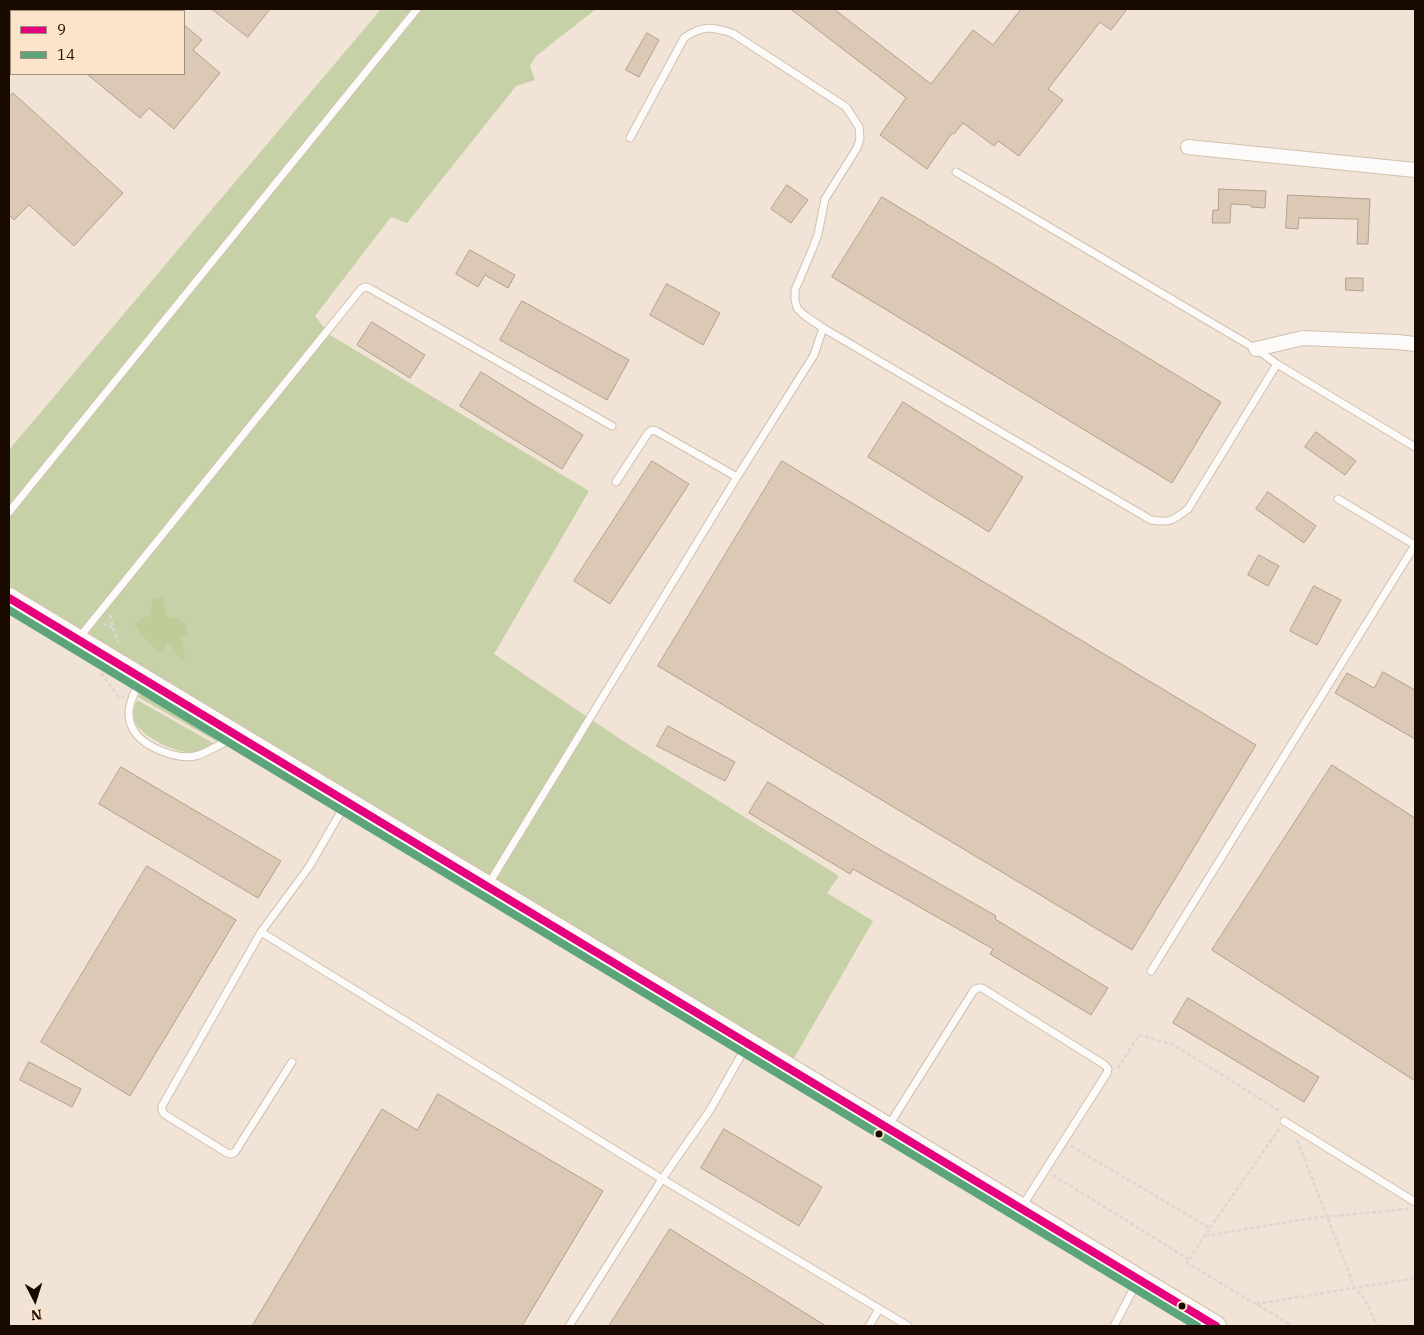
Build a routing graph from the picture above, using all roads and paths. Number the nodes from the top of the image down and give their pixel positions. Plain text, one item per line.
1 (417, 9) edge
2 (630, 138) dead end
3 (1188, 147) dead end
4 (1415, 170) edge
5 (956, 172) dead end
6 (823, 328) junction
7 (1415, 344) edge
8 (1256, 349) junction
9 (1278, 364) junction
10 (612, 426) dead end
11 (1415, 447) edge
12 (736, 476) junction
13 (616, 482) dead end
14 (1338, 499) dead end
15 (9, 512) edge
16 (9, 598) edge
17 (108, 602) junction
18 (78, 639) junction
19 (118, 642) dead end
20 (142, 676) junction
21 (245, 739) junction
22 (347, 800) junction
23 (488, 885) junction
24 (261, 932) junction
25 (1151, 971) dead end
26 (748, 1043) junction
27 (292, 1062) dead end
28 (1114, 1074) dead end
29 (1288, 1123) junction
30 (888, 1128) junction
31 (1064, 1141) junction
32 (1045, 1171) junction
33 (662, 1179) junction
34 (1413, 1204) edge
35 (1021, 1208) junction
36 (1327, 1216) junction
37 (1210, 1228) junction
38 (1205, 1236) junction
39 (1190, 1260) junction
40 (1415, 1278) edge
41 (1139, 1279) junction
42 (1355, 1288) junction
43 (1256, 1304) junction
44 (879, 1309) junction
45 (570, 1326) edge
46 (869, 1326) edge
47 (908, 1326) edge
48 (1114, 1326) edge
49 (1216, 1326) edge
50 (1293, 1326) edge
51 (1377, 1326) edge

1 - 15 lane
2 - 6 lane
3 - 4 street
5 - 8 lane
6 - 9 lane
6 - 12 lane
7 - 8 street
8 - 9 lane
9 - 11 lane
10 - 17 lane
12 - 13 lane
12 - 23 lane
14 - 25 lane
16 - 18 main road
17 - 18 lane
17 - 19 path
18 - 20 main road
20 - 21 main road
20 - 21 lane
21 - 22 main road
22 - 23 main road
22 - 24 lane
23 - 26 main road
24 - 27 lane
24 - 33 lane
26 - 30 main road
26 - 33 lane
28 - 29 path
29 - 34 lane
29 - 36 path
29 - 37 path
30 - 31 lane
30 - 35 main road
31 - 32 lane
31 - 37 path
32 - 35 lane
32 - 39 path
33 - 44 lane
33 - 45 lane
34 - 36 path
35 - 41 main road
36 - 38 path
36 - 42 path
37 - 38 path
38 - 39 path
39 - 43 path
40 - 42 path
41 - 48 lane
41 - 49 main road
42 - 43 path
42 - 51 path
43 - 50 path
44 - 46 lane
44 - 47 lane

